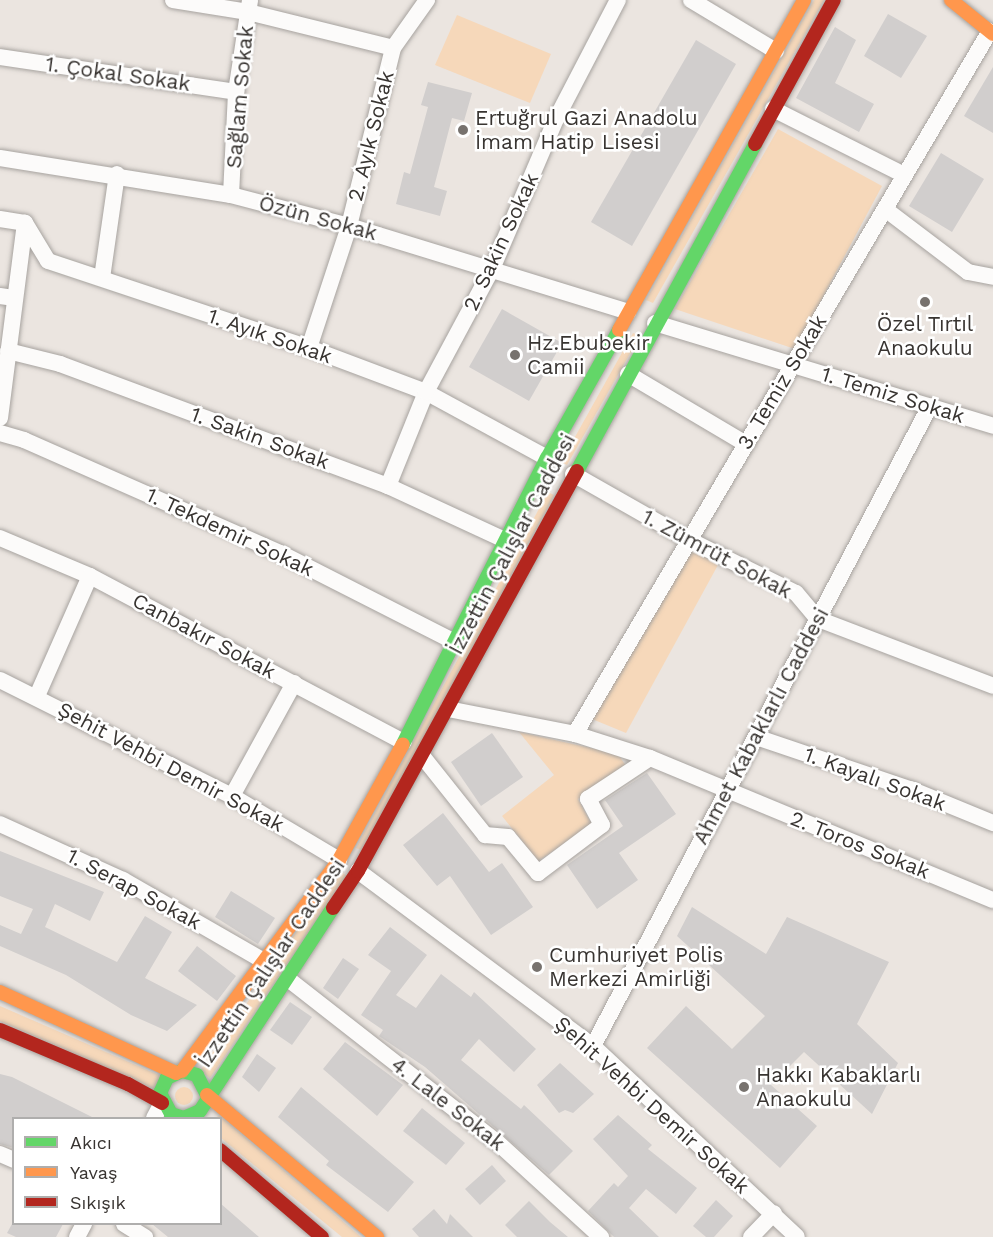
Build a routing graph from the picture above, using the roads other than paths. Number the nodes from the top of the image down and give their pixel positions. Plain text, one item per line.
1 (173, 0) edge
2 (427, 0) edge
3 (618, 0) edge
4 (691, 0) edge
5 (804, 0) edge
6 (834, 0) edge
7 (951, 0) edge
8 (249, 6) edge
9 (991, 32) edge
10 (393, 48) junction
11 (776, 51) junction
12 (0, 57) edge
13 (236, 92) junction
14 (773, 109) junction
15 (0, 158) edge
16 (117, 174) junction
17 (904, 175) junction
18 (231, 195) junction
19 (885, 209) junction
20 (0, 219) edge
21 (25, 223) junction
22 (349, 226) junction
23 (492, 269) junction
24 (993, 277) edge
25 (102, 278) junction
26 (8, 297) edge
27 (628, 312) junction
28 (655, 322) junction
29 (309, 348) junction
30 (8, 351) junction
31 (793, 364) junction
32 (628, 374) junction
33 (2, 387) edge
34 (426, 392) junction
35 (930, 406) junction
36 (0, 418) edge
37 (993, 426) edge
38 (0, 434) edge
39 (746, 444) junction
40 (547, 458) junction
41 (573, 474) junction
42 (388, 486) junction
43 (0, 538) edge
44 (689, 540) junction
45 (507, 541) junction
46 (90, 576) junction
47 (818, 619) junction
48 (455, 642) junction
49 (0, 680) edge
50 (294, 683) junction
51 (993, 686) edge
52 (37, 696) junction
53 (448, 709) junction
54 (575, 734) junction
55 (756, 737) junction
56 (404, 742) junction
57 (423, 757) junction
58 (650, 758) junction
59 (727, 791) junction
60 (232, 796) junction
61 (0, 824) edge
62 (993, 824) edge
63 (339, 860) junction
64 (358, 871) junction
65 (993, 900) edge
66 (264, 961) junction
67 (288, 979) junction
68 (0, 992) edge
69 (0, 1030) edge
70 (593, 1046) junction
71 (179, 1072) junction
72 (207, 1095) junction
73 (162, 1103) junction
74 (155, 1117) edge
75 (181, 1117) edge
76 (186, 1117) edge
77 (222, 1152) edge
78 (774, 1213) junction
79 (126, 1225) edge
80 (794, 1234) edge
81 (145, 1237) edge
82 (322, 1237) edge
83 (377, 1237) edge
84 (601, 1237) edge
85 (751, 1237) edge
86 (809, 1237) edge

1 - 8 street
2 - 10 street, 2. Ayık Sokak
3 - 23 street, 2. Sakin Sokak
4 - 11 street
5 - 11 street, İzzettin Çalışlar Caddesi
6 - 14 street, İzzettin Çalışlar Caddesi
7 - 9 street
8 - 10 street
8 - 13 street, Sağlam Sokak
9 - 17 street, 3. Temiz Sokak
10 - 22 street, 2. Ayık Sokak
11 - 27 street, İzzettin Çalışlar Caddesi
12 - 13 street, 1. Çokal Sokak
13 - 18 street, Sağlam Sokak
14 - 17 street
14 - 28 street, İzzettin Çalışlar Caddesi
15 - 16 street, Özün Sokak
16 - 18 street, Özün Sokak
16 - 25 street
17 - 19 street, 3. Temiz Sokak
18 - 22 street, Özün Sokak
19 - 24 street
19 - 31 street, 3. Temiz Sokak
20 - 21 street
21 - 25 street, 1. Ayık Sokak
21 - 26 street
22 - 23 street, Özün Sokak
22 - 29 street, 2. Ayık Sokak
23 - 27 street, Özün Sokak
23 - 34 street, 2. Sakin Sokak
25 - 29 street, 1. Ayık Sokak
26 - 30 street
27 - 28 street
27 - 40 street, İzzettin Çalışlar Caddesi
28 - 31 street, 1. Temiz Sokak
28 - 32 street, İzzettin Çalışlar Caddesi
29 - 34 street, 1. Ayık Sokak
30 - 33 street
30 - 42 street, 1. Sakin Sokak
31 - 35 street, 1. Temiz Sokak
31 - 39 street, 3. Temiz Sokak
32 - 39 street
32 - 41 street, İzzettin Çalışlar Caddesi
33 - 36 street
34 - 40 street, 1. Ayık Sokak
34 - 42 street, 2. Sakin Sokak
35 - 37 street, 1. Temiz Sokak
35 - 47 street, Ahmet Kabaklarlı Caddesi
38 - 48 street, 1. Tekdemir Sokak
39 - 44 street, 3. Temiz Sokak
40 - 41 street
40 - 45 street, İzzettin Çalışlar Caddesi
41 - 44 street, 1. Zümrüt Sokak
41 - 53 street, İzzettin Çalışlar Caddesi
42 - 45 street, 1. Sakin Sokak
43 - 46 street, Canbakır Sokak
44 - 47 street, 1. Zümrüt Sokak
44 - 54 street, 3. Temiz Sokak
45 - 48 street, İzzettin Çalışlar Caddesi
46 - 50 street, Canbakır Sokak
46 - 52 street
47 - 51 street, 1. Zümrüt Sokak
47 - 55 street, Ahmet Kabaklarlı Caddesi
48 - 56 street, İzzettin Çalışlar Caddesi
49 - 52 street, Şehit Vehbi Demir Sokak
50 - 56 street, Canbakır Sokak
50 - 60 street
52 - 60 street, Şehit Vehbi Demir Sokak
53 - 54 street, 2. Toros Sokak
53 - 57 street, İzzettin Çalışlar Caddesi
54 - 58 street, 2. Toros Sokak
55 - 59 street, Ahmet Kabaklarlı Caddesi
55 - 62 street, 1. Kayalı Sokak
56 - 63 street, İzzettin Çalışlar Caddesi
57 - 58 street
57 - 64 street, İzzettin Çalışlar Caddesi
58 - 59 street, 2. Toros Sokak
59 - 65 street, 2. Toros Sokak
59 - 70 street, Ahmet Kabaklarlı Caddesi
60 - 63 street, Şehit Vehbi Demir Sokak
61 - 66 street, 1. Serap Sokak
63 - 64 street
63 - 66 street, İzzettin Çalışlar Caddesi
64 - 67 street, İzzettin Çalışlar Caddesi
64 - 70 street, Şehit Vehbi Demir Sokak
66 - 71 street, İzzettin Çalışlar Caddesi
67 - 72 street, İzzettin Çalışlar Caddesi
67 - 84 street, 4. Lale Sokak
68 - 71 street
69 - 73 street
70 - 78 street, Şehit Vehbi Demir Sokak
71 - 72 street
71 - 73 street
72 - 76 street
72 - 83 street
73 - 74 street
73 - 75 street
77 - 82 street
78 - 80 street, Şehit Vehbi Demir Sokak
78 - 85 street
79 - 81 street
80 - 86 street

